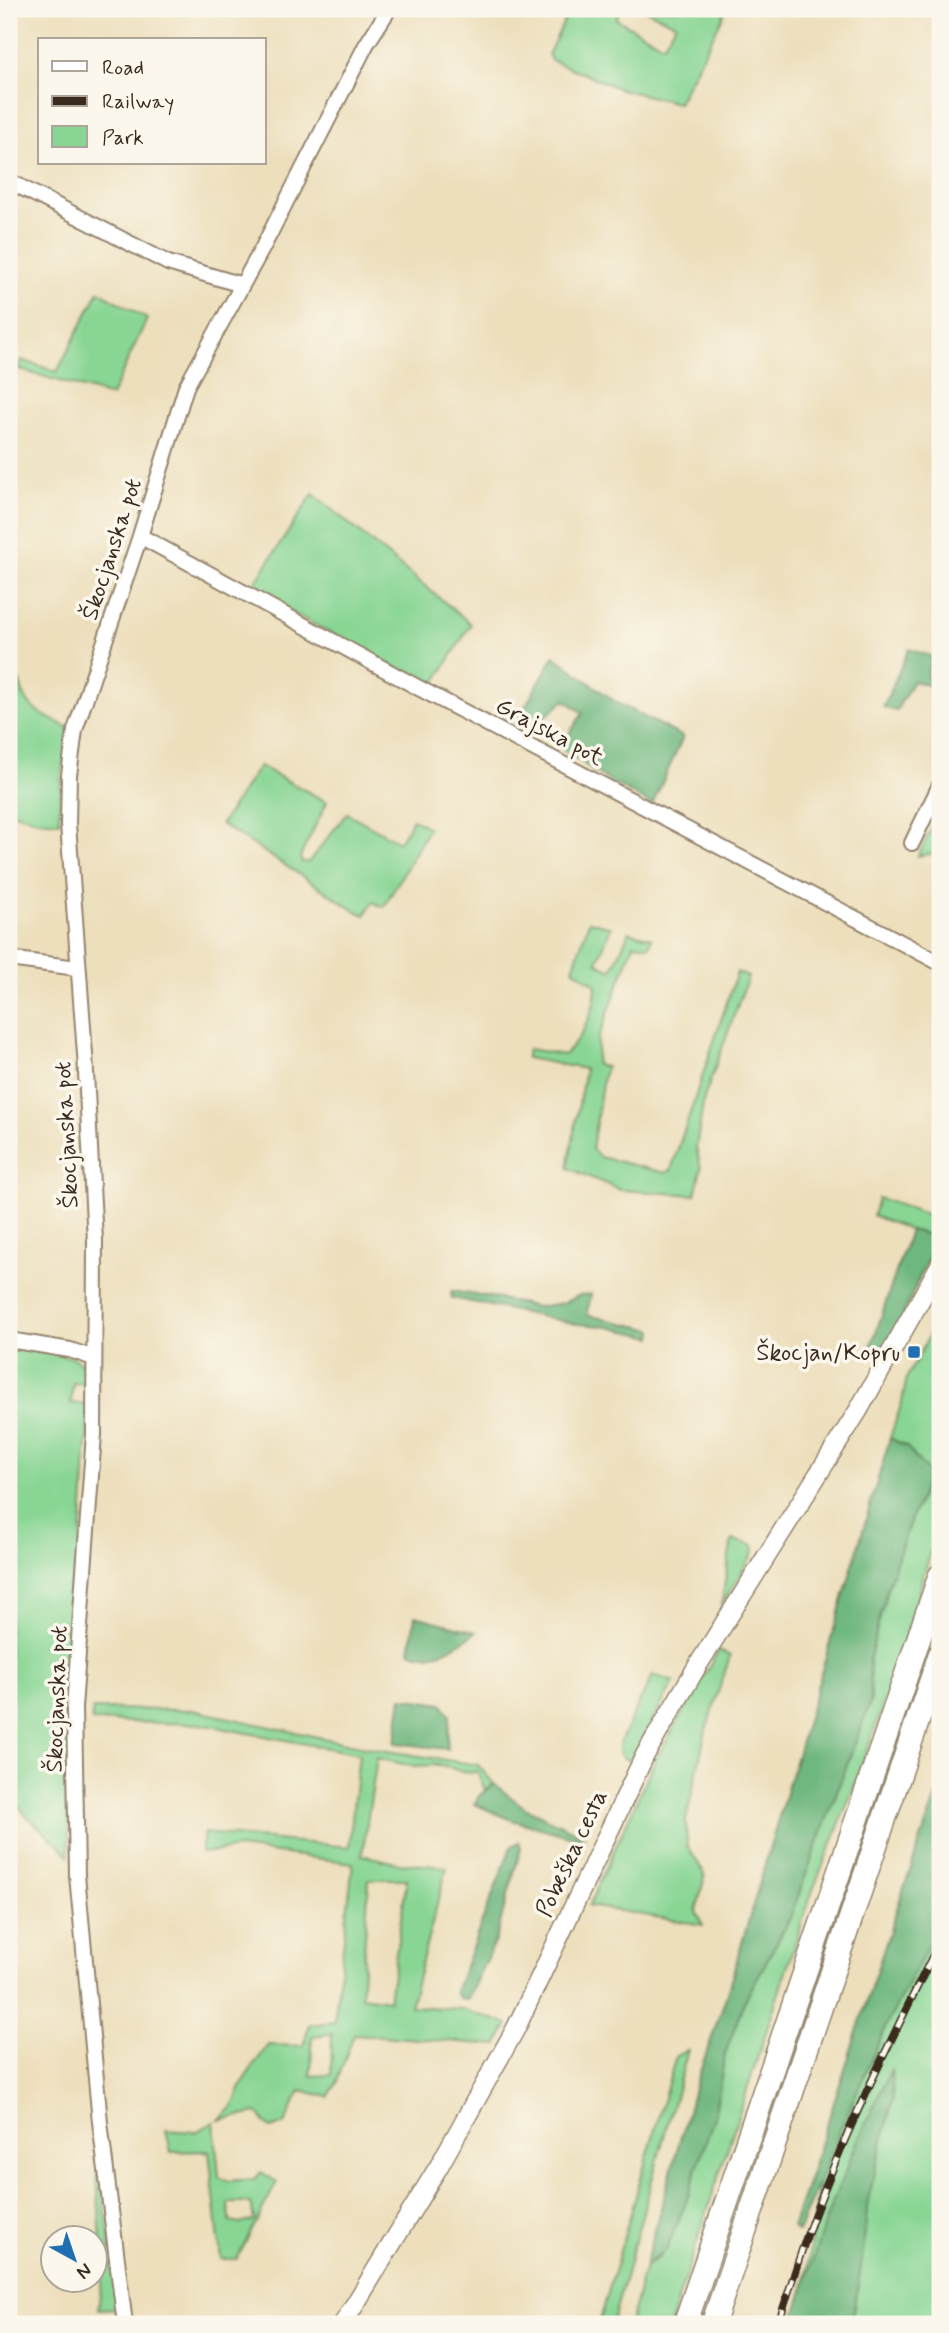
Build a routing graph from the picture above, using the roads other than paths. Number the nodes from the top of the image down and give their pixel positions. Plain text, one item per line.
1 (389, 9) edge
2 (9, 181) edge
3 (242, 285) junction
4 (140, 536) junction
5 (940, 785) edge
6 (912, 843) dead end
7 (9, 959) edge
8 (940, 963) edge
9 (77, 968) junction
10 (940, 1265) edge
11 (9, 1340) edge
12 (94, 1358) junction
13 (940, 1576) edge
14 (940, 1655) edge
15 (125, 2324) edge
16 (343, 2324) edge
17 (685, 2324) edge
18 (713, 2324) edge

1 - 3 street, Škocjanska pot
2 - 3 street
3 - 4 street, Škocjanska pot
4 - 8 street, Grajska pot
4 - 9 street, Škocjanska pot
5 - 6 street
7 - 9 street
9 - 12 street, Škocjanska pot
10 - 16 street, Pobeška cesta
11 - 12 street
12 - 15 street, Škocjanska pot
13 - 17 highway
14 - 18 highway

